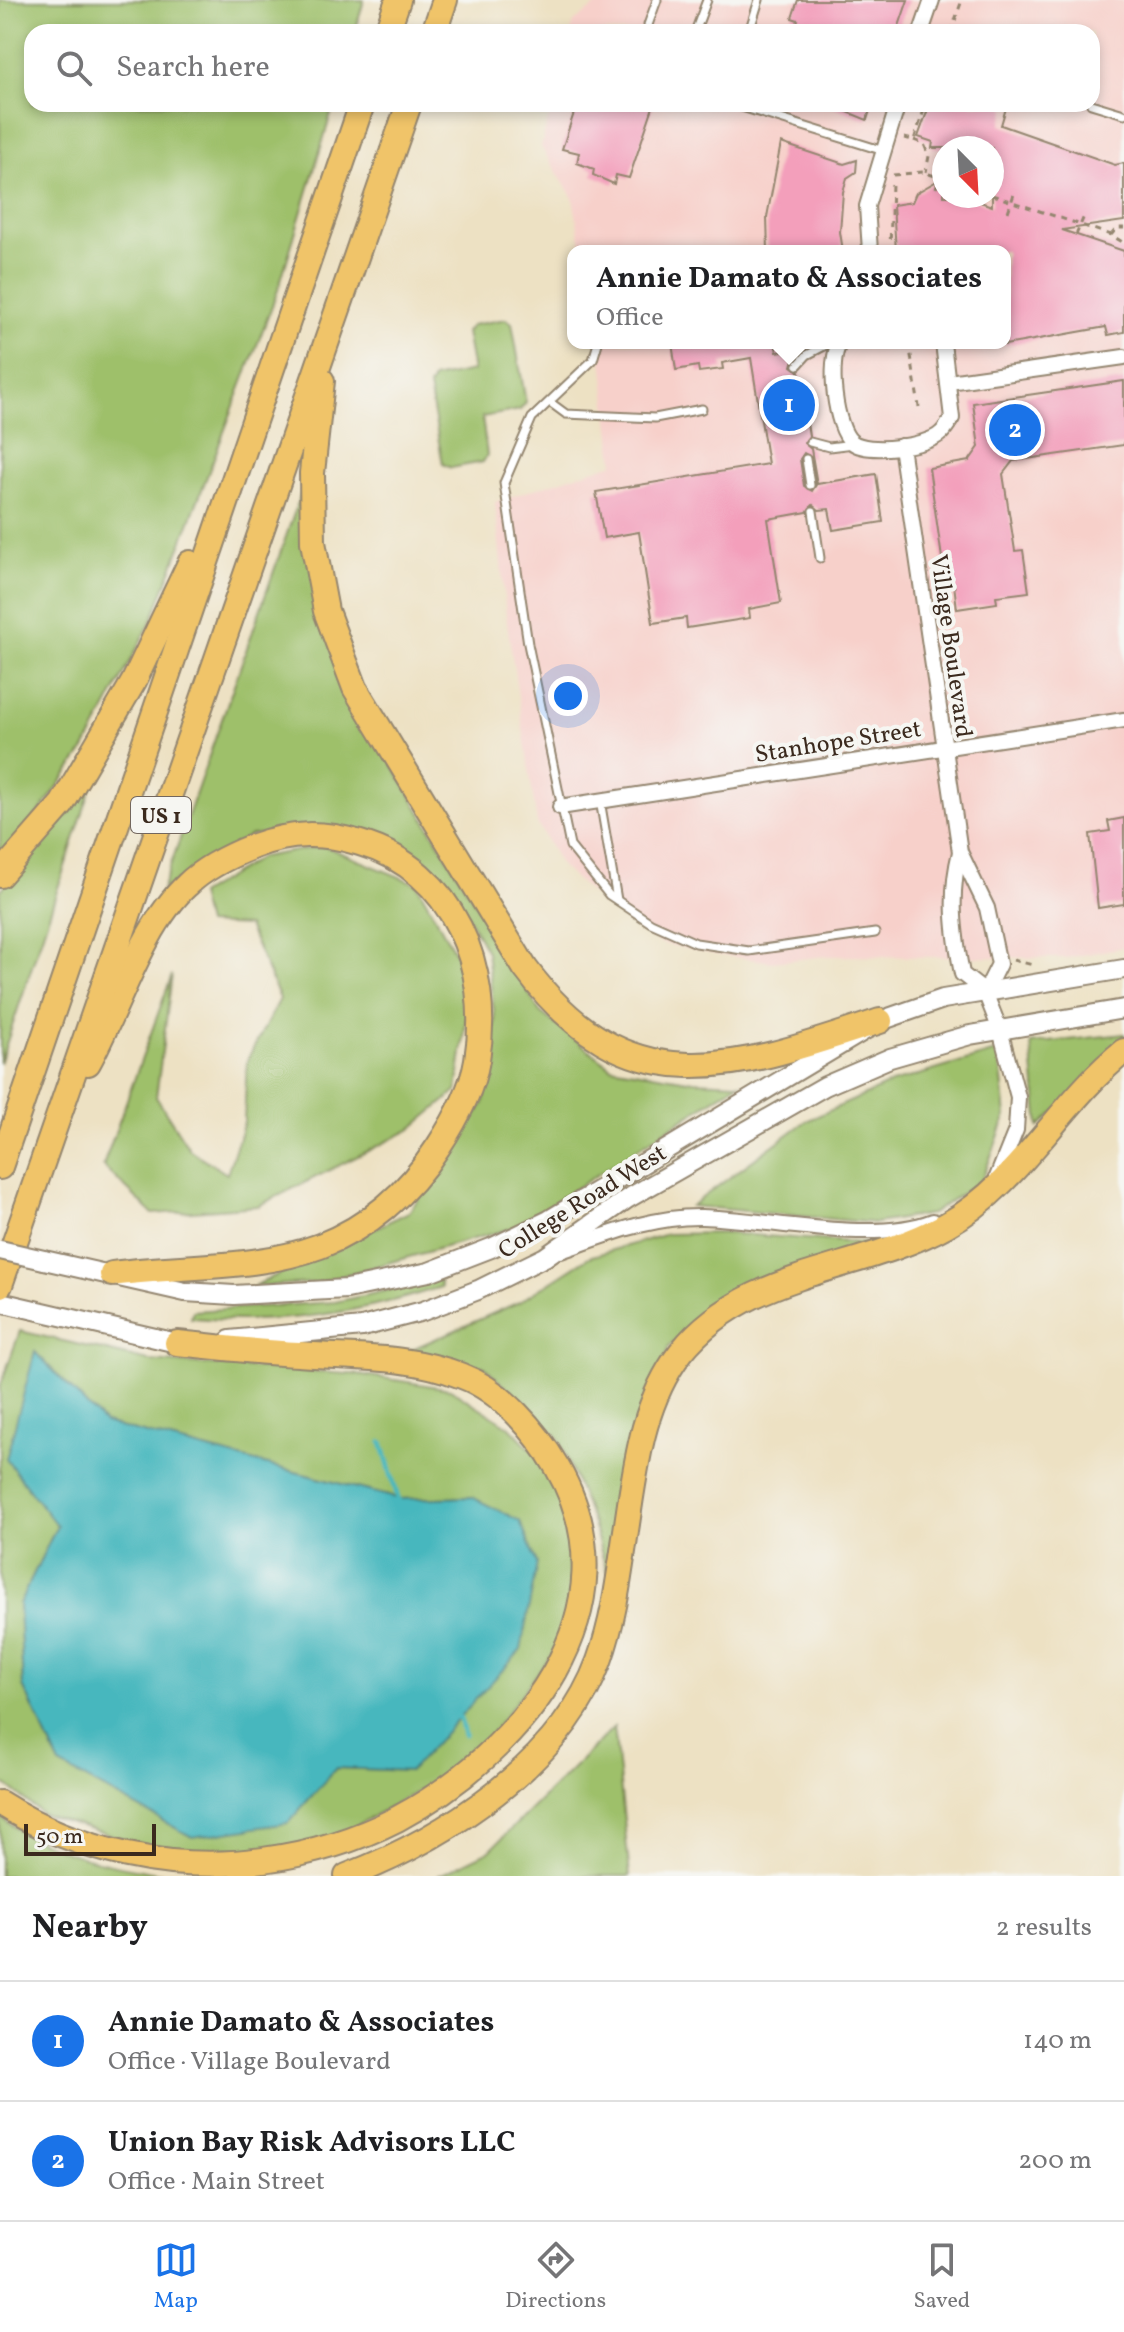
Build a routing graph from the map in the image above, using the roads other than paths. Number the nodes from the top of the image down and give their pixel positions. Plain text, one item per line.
1 (398, 0) edge
2 (445, 0) edge
3 (657, 0) edge
4 (707, 0) edge
5 (759, 0) edge
6 (932, 0) edge
7 (390, 24) edge
8 (437, 24) edge
9 (648, 24) edge
10 (698, 24) edge
11 (752, 24) edge
12 (924, 24) edge
13 (1100, 107) edge
14 (359, 112) edge
15 (406, 112) edge
16 (758, 112) edge
17 (896, 112) edge
18 (1124, 114) edge
19 (884, 151) junction
20 (870, 245) edge
21 (326, 347) junction
22 (596, 349) edge
23 (818, 349) edge
24 (837, 349) edge
25 (944, 349) edge
26 (1124, 357) edge
27 (798, 365) dead end
28 (949, 382) junction
29 (551, 403) junction
30 (702, 409) dead end
31 (810, 442) dead end
32 (853, 444) junction
33 (901, 446) junction
34 (806, 463) dead end
35 (236, 467) junction
36 (810, 485) dead end
37 (813, 511) dead end
38 (820, 558) dead end
39 (1124, 720) edge
40 (945, 747) junction
41 (600, 800) junction
42 (560, 807) junction
43 (960, 852) junction
44 (0, 875) edge
45 (617, 900) junction
46 (875, 933) dead end
47 (1124, 969) edge
48 (985, 992) junction
49 (1124, 1009) edge
50 (880, 1021) junction
51 (1000, 1030) junction
52 (1124, 1051) edge
53 (57, 1118) junction
54 (0, 1167) edge
55 (988, 1194) junction
56 (0, 1250) edge
57 (545, 1257) junction
58 (112, 1274) junction
59 (0, 1285) edge
60 (0, 1302) edge
61 (177, 1343) junction
62 (0, 1803) edge
63 (347, 1876) edge

1 - 7 highway
2 - 8 highway
3 - 9 lane
4 - 10 lane
5 - 11 lane
6 - 12 street
13 - 18 lane
14 - 35 highway, US 1
15 - 21 highway, US 1
16 - 19 lane
17 - 19 street
19 - 20 street
21 - 50 highway
21 - 53 highway, US 1
22 - 29 lane
23 - 27 lane
24 - 32 street
25 - 28 street
26 - 28 street
28 - 33 street
29 - 30 lane
29 - 42 lane
31 - 32 lane
32 - 33 street
33 - 40 street, Village Boulevard
34 - 36 lane
35 - 44 highway
35 - 54 highway, US 1
37 - 38 lane
39 - 40 street, Stanhope Street
40 - 41 street, Stanhope Street
40 - 43 street, Village Boulevard
41 - 42 street, Stanhope Street
41 - 45 lane
42 - 45 lane
43 - 48 street, Village Boulevard
43 - 48 street, Village Boulevard
45 - 46 lane
47 - 48 street, College Road West
48 - 50 street, College Road West
48 - 51 street, Village Boulevard
49 - 51 street, College Road West
50 - 58 street, College Road West
51 - 55 street, Village Boulevard
51 - 57 street, College Road West
52 - 55 highway
53 - 58 highway
53 - 59 highway, US 1
55 - 57 street
55 - 63 highway
56 - 58 street, College Road West, bridge
57 - 61 street, College Road West
60 - 61 street, College Road West
61 - 62 highway

